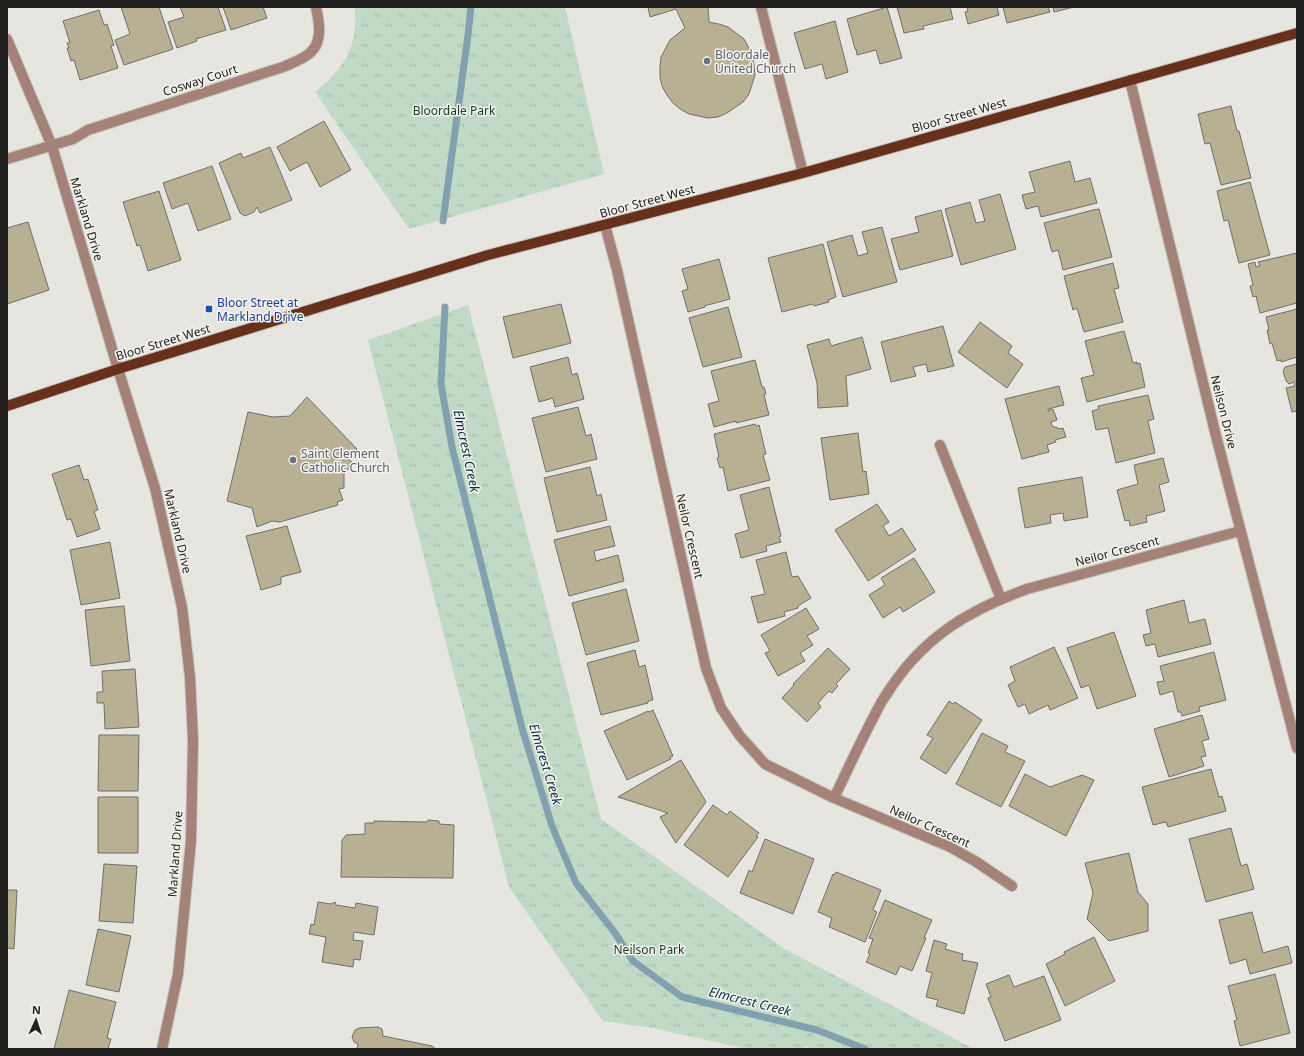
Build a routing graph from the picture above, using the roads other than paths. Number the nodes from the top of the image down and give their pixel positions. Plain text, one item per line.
1 (316, 7) edge
2 (761, 7) edge
3 (1297, 33) edge
4 (7, 39) edge
5 (1130, 80) junction
6 (52, 146) junction
7 (7, 159) edge
8 (803, 173) junction
9 (605, 225) junction
10 (118, 369) junction
11 (7, 406) edge
12 (940, 445) dead end
13 (1240, 531) junction
14 (1001, 599) junction
15 (1297, 748) edge
16 (834, 798) junction
17 (1012, 886) dead end
18 (162, 1049) edge

1 - 6 street, Cosway Court
2 - 8 street
3 - 5 main road, Bloor Street West
4 - 6 street, Markland Drive
5 - 8 main road, Bloor Street West
5 - 13 street, Neilson Drive
6 - 7 street, Cosway Court
6 - 10 street, Markland Drive
8 - 9 main road, Bloor Street West
9 - 10 main road, Bloor Street West
9 - 16 street, Neilor Crescent
10 - 11 main road, Bloor Street West
10 - 18 street, Markland Drive
12 - 14 street
13 - 14 street, Neilor Crescent
13 - 15 street, Neilson Drive
14 - 16 street, Neilor Crescent
16 - 17 street, Neilor Crescent

